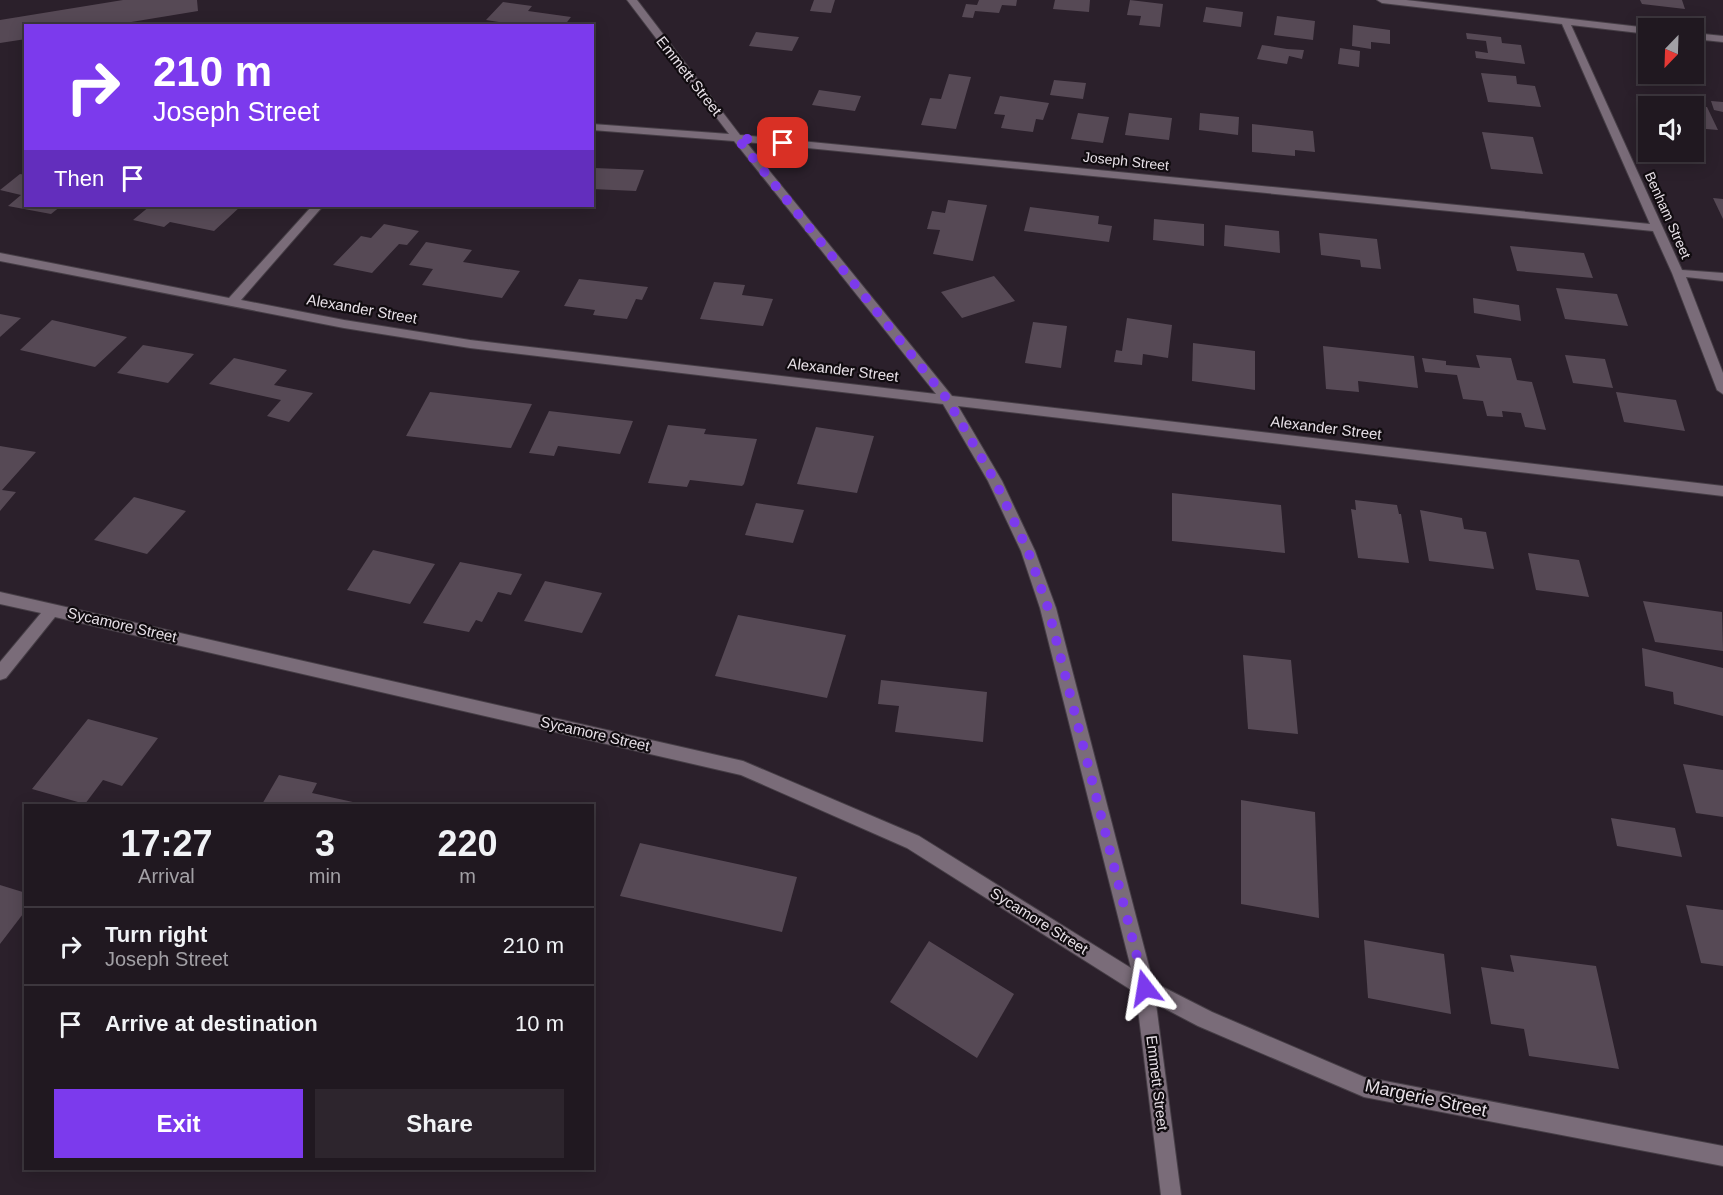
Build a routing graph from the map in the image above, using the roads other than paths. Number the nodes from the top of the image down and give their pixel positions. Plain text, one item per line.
1 (632, 0) edge
2 (1382, 0) edge
3 (1565, 21) junction
4 (1638, 30) edge
5 (1704, 37) edge
6 (1723, 39) edge
7 (594, 127) edge
8 (737, 138) junction
9 (317, 207) edge
10 (1657, 228) junction
11 (0, 257) edge
12 (1678, 273) junction
13 (1723, 278) edge
14 (232, 302) junction
15 (1723, 390) edge
16 (947, 399) junction
17 (1723, 491) edge
18 (0, 598) edge
19 (53, 609) junction
20 (0, 673) edge
21 (1145, 988) junction
22 (1723, 1156) edge
23 (1171, 1195) edge

1 - 8 street, Emmett Street
2 - 3 street
3 - 4 street
3 - 10 street, Benham Street
5 - 6 street
7 - 8 street, Joseph Street
8 - 10 street, Joseph Street
8 - 16 street, Emmett Street
9 - 14 street
10 - 12 street, Benham Street
11 - 14 street, Alexander Street
12 - 13 street
12 - 15 street, Benham Street
14 - 16 street, Alexander Street
16 - 17 street, Alexander Street
16 - 21 street, Emmett Street
18 - 19 street, Sycamore Street
19 - 20 street
19 - 21 street, Sycamore Street
21 - 22 street, Margerie Street
21 - 23 street, Emmett Street

